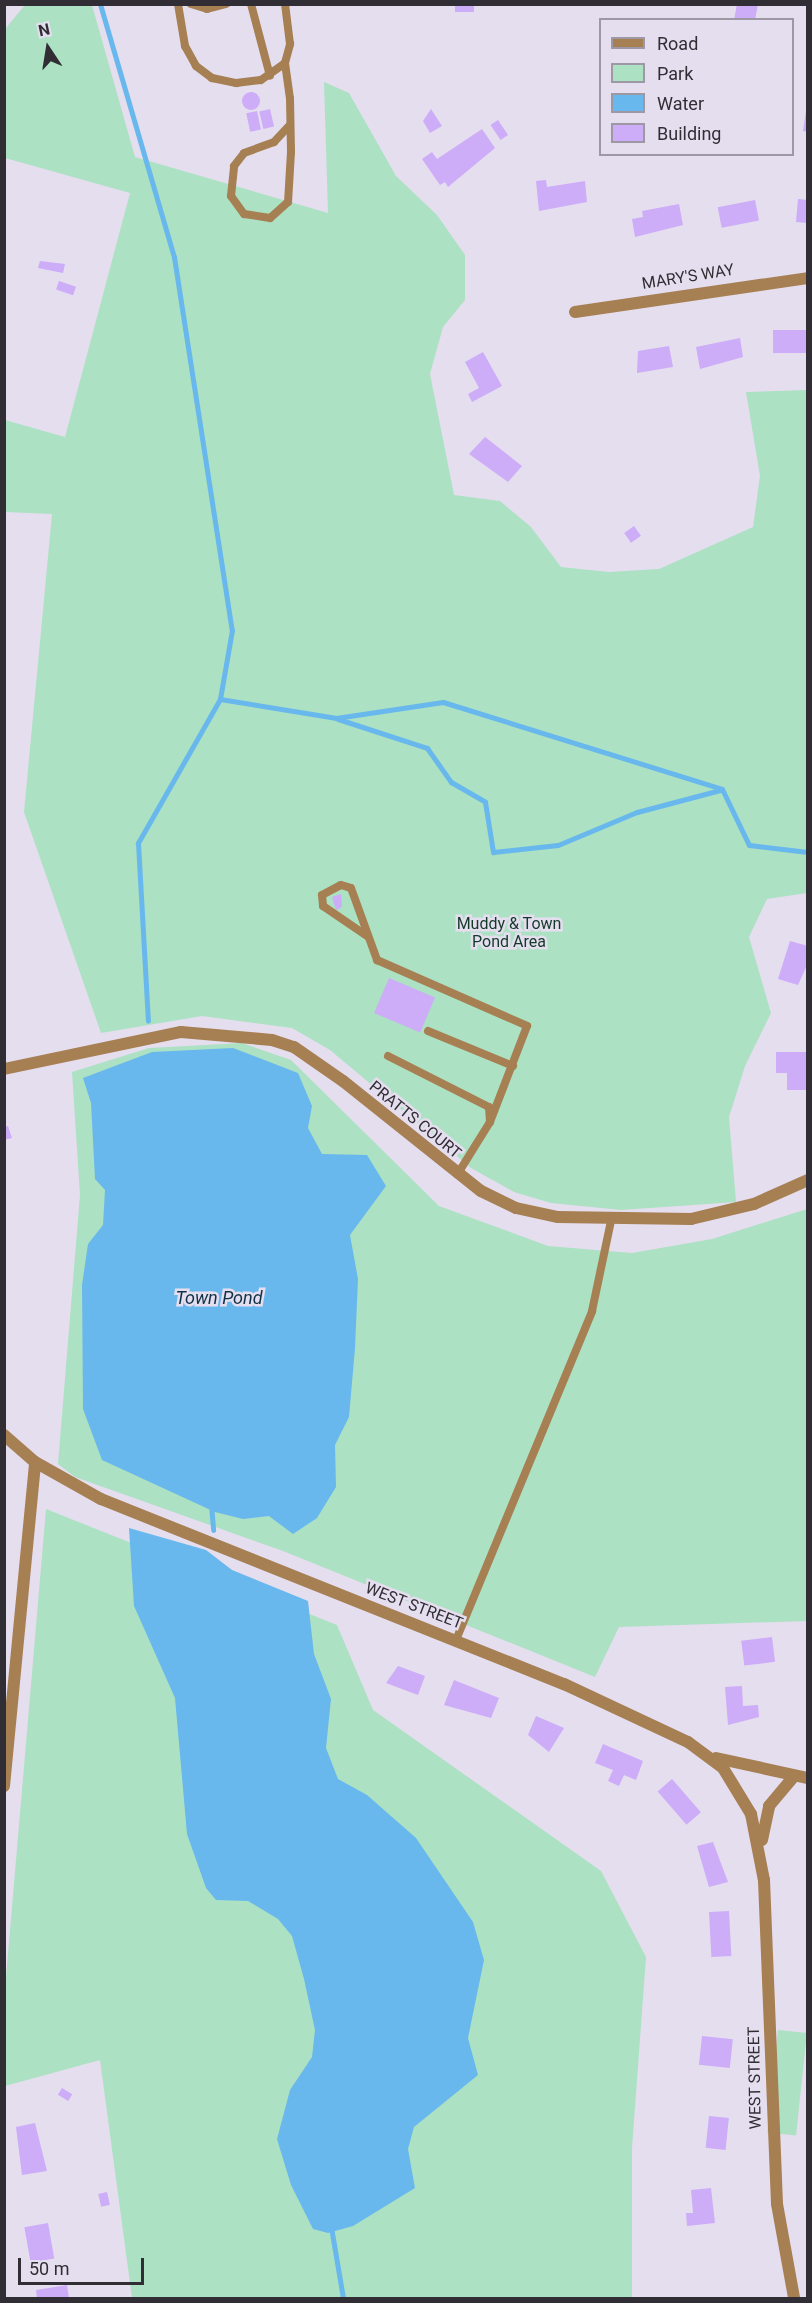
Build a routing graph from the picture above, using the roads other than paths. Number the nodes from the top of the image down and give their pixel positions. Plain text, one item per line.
1 (178, 4) edge
2 (191, 4) edge
3 (226, 4) edge
4 (251, 4) edge
5 (285, 4) edge
6 (285, 63) junction
7 (270, 76) junction
8 (290, 126) junction
9 (807, 278) edge
10 (575, 312) dead end
11 (367, 936) junction
12 (428, 1031) dead end
13 (387, 1056) dead end
14 (513, 1066) junction
15 (4, 1069) edge
16 (490, 1122) junction
17 (457, 1175) junction
18 (807, 1180) edge
19 (611, 1221) junction
20 (4, 1435) edge
21 (35, 1462) junction
22 (456, 1640) junction
23 (709, 1756) junction
24 (794, 1776) junction
25 (807, 1778) edge
26 (4, 1786) edge
27 (760, 1856) junction
28 (794, 2298) edge

1 - 7 lane
2 - 3 lane
4 - 7 lane
5 - 6 lane
6 - 7 lane
6 - 8 lane
8 - 8 lane
9 - 10 street, MARY'S WAY
11 - 11 lane
11 - 14 lane
12 - 14 lane
13 - 16 lane
14 - 16 lane
15 - 17 street, PRATTS COURT
16 - 17 lane
17 - 19 street, PRATTS COURT
18 - 19 street, PRATTS COURT
19 - 22 lane
20 - 21 street, WEST STREET
21 - 22 street, WEST STREET
21 - 26 street
22 - 23 street, WEST STREET
23 - 24 street
23 - 27 street, WEST STREET
24 - 25 street
24 - 27 street, WEST STREET
27 - 28 street, WEST STREET

